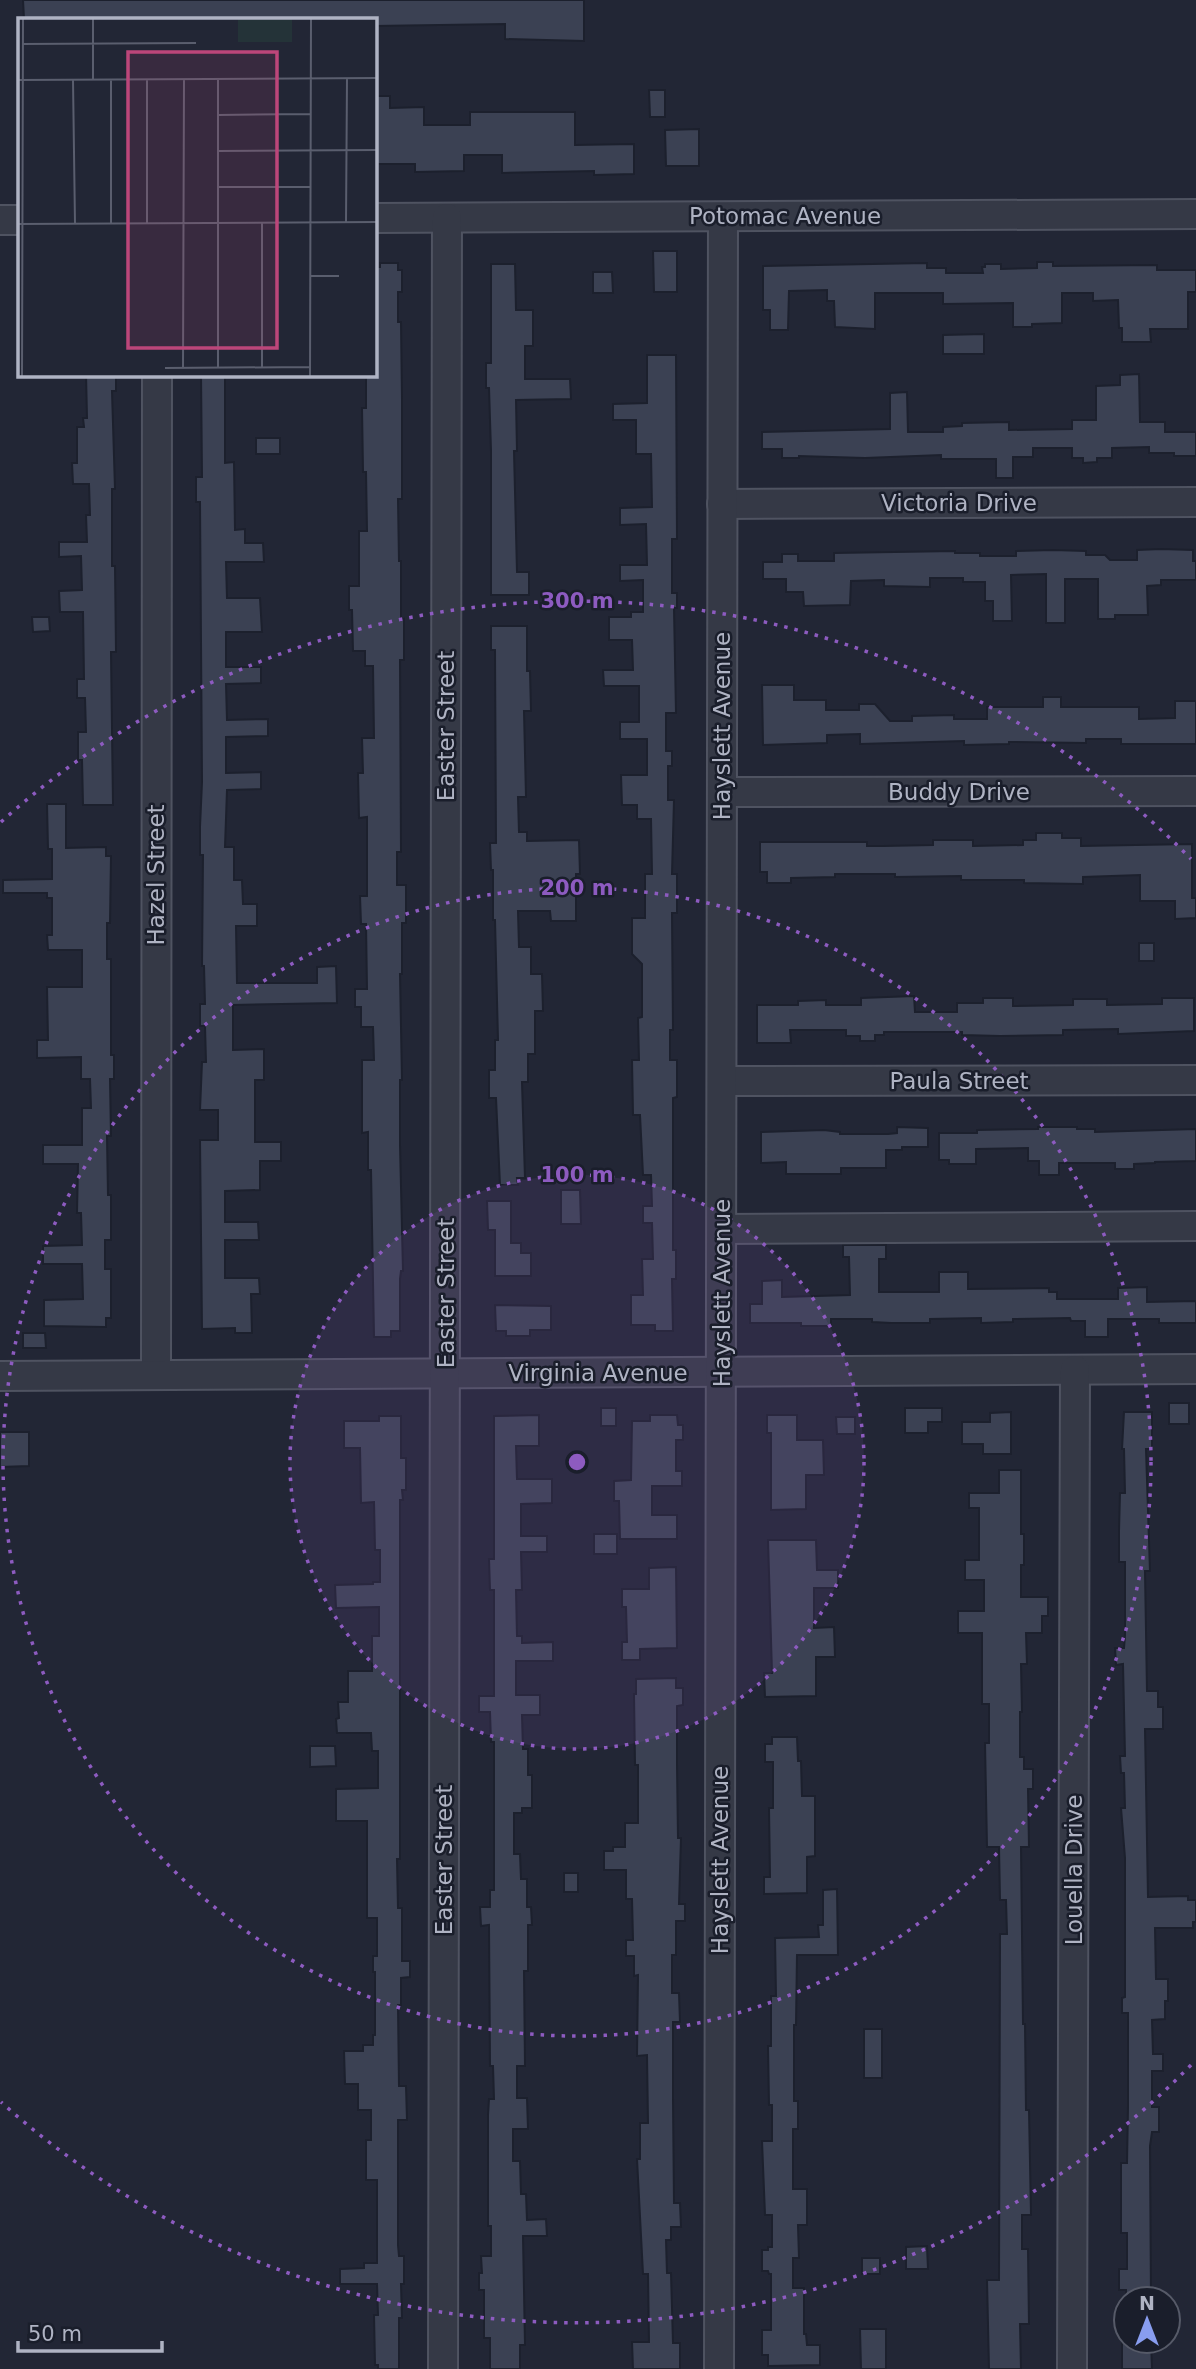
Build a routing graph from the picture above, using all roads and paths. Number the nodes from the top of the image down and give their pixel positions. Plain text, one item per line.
1 (1196, 214) edge
2 (723, 217) junction
3 (376, 218) edge
4 (447, 218) junction
5 (0, 220) edge
6 (18, 220) edge
7 (157, 376) edge
8 (1196, 502) edge
9 (723, 504) junction
10 (1196, 791) edge
11 (722, 792) junction
12 (1196, 1080) edge
13 (722, 1081) junction
14 (1196, 1226) edge
15 (722, 1229) junction
16 (1196, 1369) edge
17 (1075, 1370) junction
18 (722, 1372) junction
19 (446, 1374) junction
20 (156, 1375) junction
21 (0, 1376) edge
22 (443, 2369) edge
23 (719, 2369) edge
24 (1073, 2369) edge

1 - 2 street, Potomac Avenue
2 - 4 street, Potomac Avenue
2 - 9 street, Hayslett Avenue
3 - 4 street, Potomac Avenue
4 - 19 street, Easter Street
5 - 6 street
7 - 20 street, Hazel Street
8 - 9 street, Victoria Drive
9 - 11 street, Hayslett Avenue
10 - 11 street, Buddy Drive
11 - 13 street, Hayslett Avenue
12 - 13 street, Paula Street
13 - 15 street, Hayslett Avenue
14 - 15 street
15 - 18 street, Hayslett Avenue
16 - 17 street, Virginia Avenue
17 - 18 street, Virginia Avenue
17 - 24 street, Louella Drive
18 - 19 street, Virginia Avenue
18 - 23 street, Hayslett Avenue
19 - 20 street, Virginia Avenue
19 - 22 street, Easter Street
20 - 21 street, Virginia Avenue

